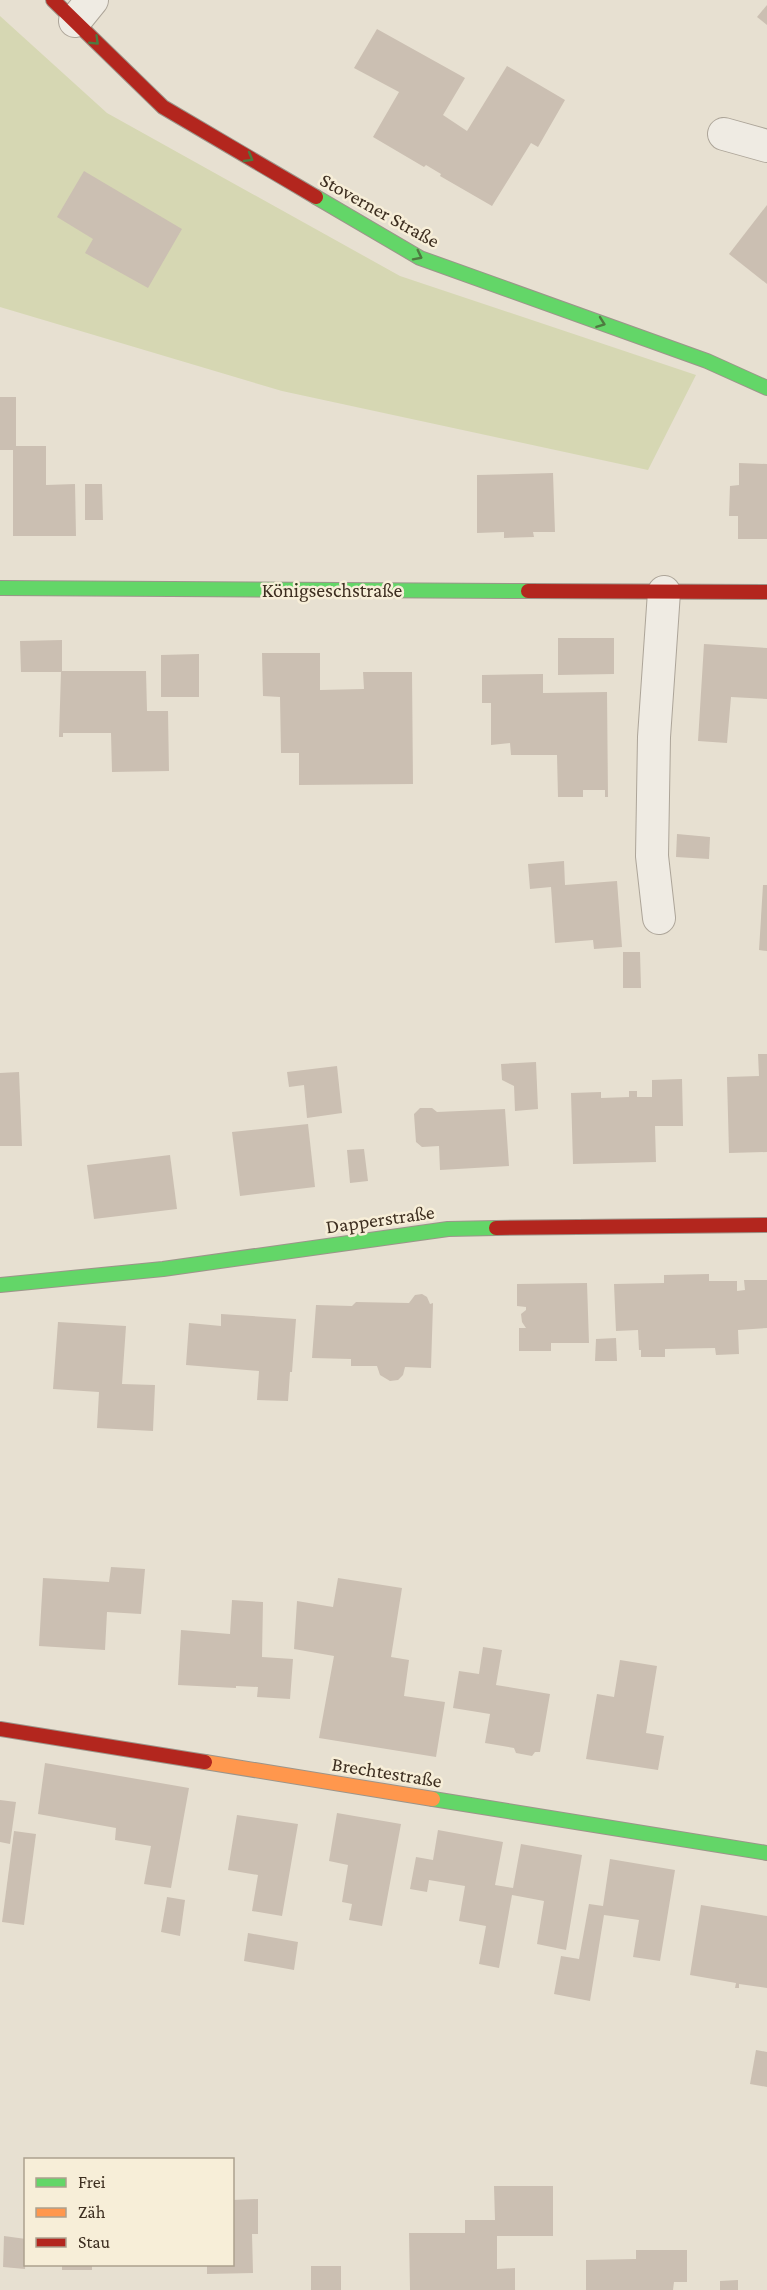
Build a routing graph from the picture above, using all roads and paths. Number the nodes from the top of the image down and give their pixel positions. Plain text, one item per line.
1 (53, 0) edge
2 (84, 11) edge
3 (724, 134) dead end
4 (767, 146) edge
5 (767, 388) edge
6 (0, 588) edge
7 (664, 592) junction
8 (767, 592) edge
9 (659, 918) dead end
10 (767, 1225) edge
11 (0, 1285) edge
12 (0, 1729) edge
13 (767, 1853) edge

1 - 2 street, Stoverner Straße
2 -> 5 street, Stoverner Straße
3 - 4 street
6 - 7 street, Königseschstraße
7 - 8 street, Königseschstraße
7 - 9 street
10 - 11 street, Dapperstraße
12 - 13 street, Brechtestraße

